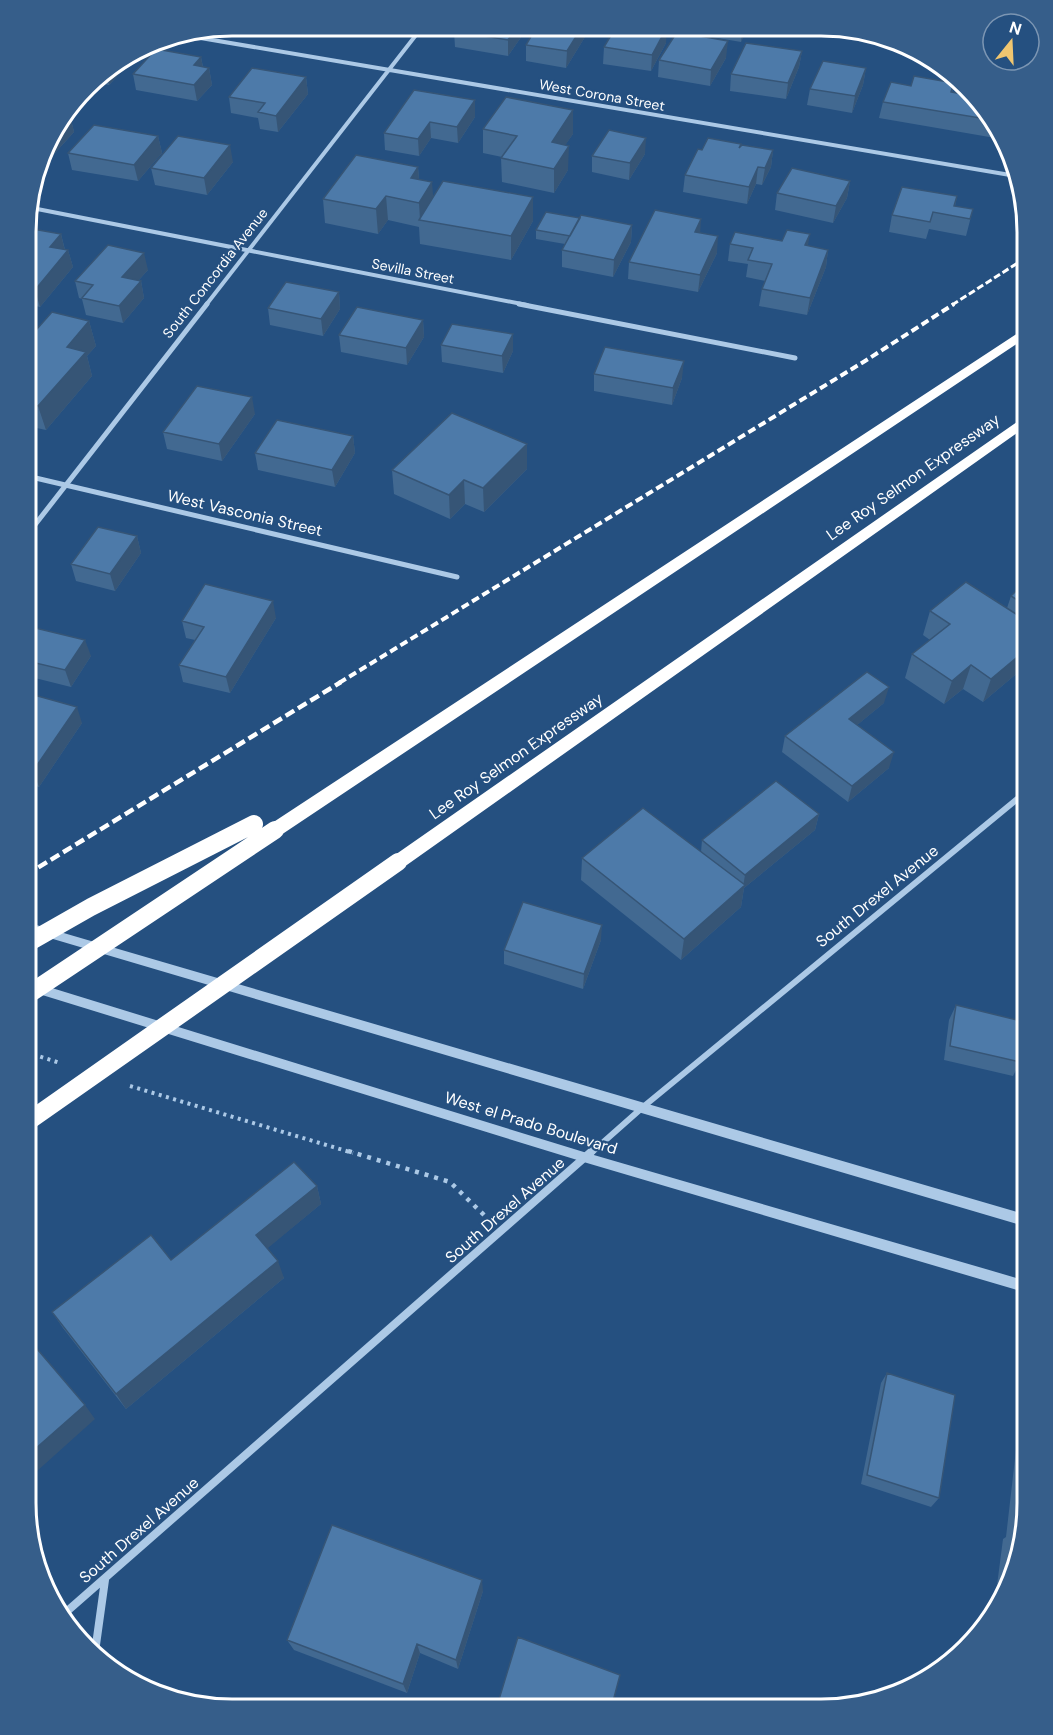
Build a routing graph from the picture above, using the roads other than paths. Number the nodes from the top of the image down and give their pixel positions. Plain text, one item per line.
1 (415, 36) edge
2 (203, 38) edge
3 (388, 70) junction
4 (1008, 175) edge
5 (38, 209) edge
6 (248, 250) junction
7 (1017, 337) edge
8 (795, 358) dead end
9 (1017, 428) edge
10 (36, 478) edge
11 (66, 485) junction
12 (36, 523) edge
13 (457, 577) dead end
14 (1017, 799) edge
15 (313, 805) junction
16 (36, 929) edge
17 (36, 938) edge
18 (36, 988) edge
19 (36, 989) edge
20 (644, 1107) junction
21 (36, 1116) edge
22 (587, 1158) junction
23 (1017, 1218) edge
24 (1017, 1284) edge
25 (105, 1580) junction
26 (69, 1610) edge
27 (96, 1644) edge

1 - 3 street, South Concordia Avenue
2 - 3 street, West Corona Street
3 - 4 street, West Corona Street
3 - 6 street, South Concordia Avenue
5 - 6 street, Sevilla Street
6 - 8 street, Sevilla Street
6 - 11 street, South Concordia Avenue
7 - 15 highway
9 - 21 highway, Lee Roy Selmon Expressway, bridge
10 - 11 street, West Vasconia Street
11 - 12 street, South Concordia Avenue
11 - 13 street, West Vasconia Street
14 - 20 street, South Drexel Avenue
15 - 17 highway, bridge
15 - 19 highway, bridge
16 - 20 street
18 - 22 street, West el Prado Boulevard
20 - 22 street, South Drexel Avenue
20 - 23 street
22 - 24 street, West el Prado Boulevard
22 - 25 street, South Drexel Avenue
25 - 26 street, South Drexel Avenue
25 - 27 street

